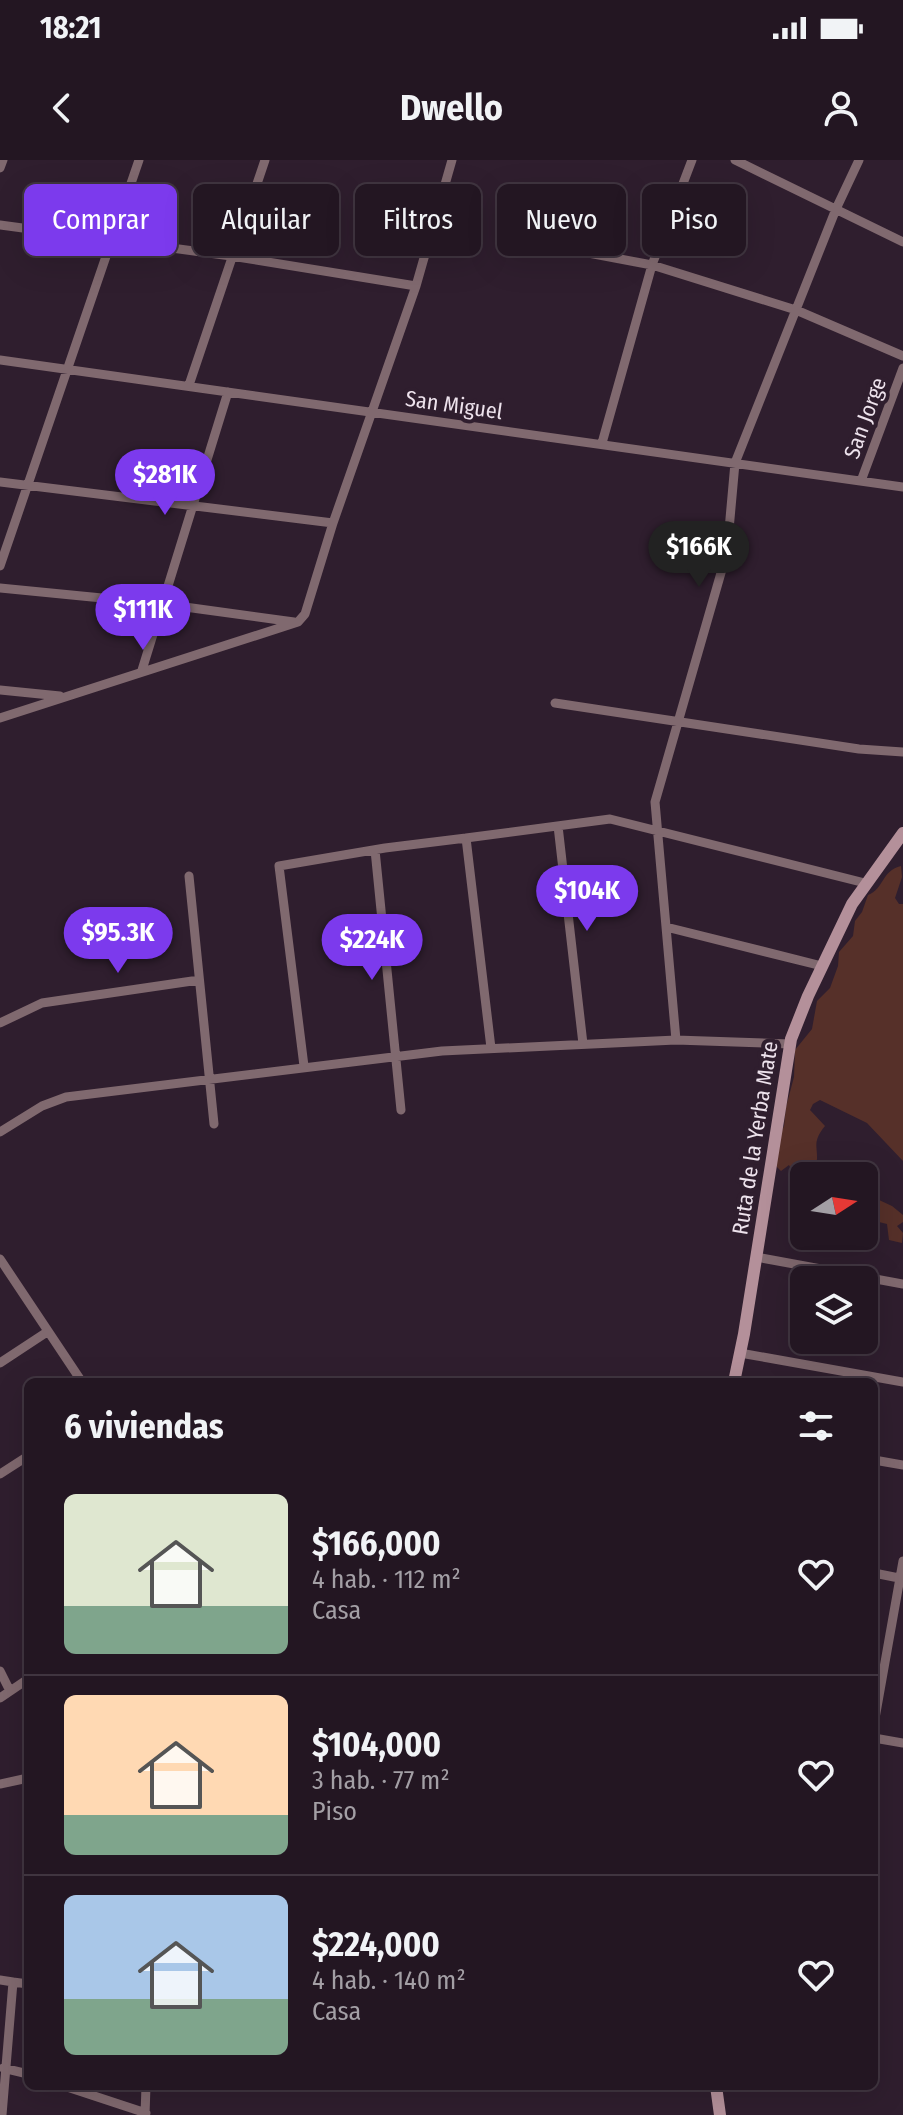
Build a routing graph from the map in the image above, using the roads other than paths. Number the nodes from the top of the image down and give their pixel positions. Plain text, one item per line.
1 (3, 160) edge
2 (139, 160) edge
3 (265, 160) edge
4 (452, 160) edge
5 (692, 160) edge
6 (735, 160) edge
7 (859, 160) edge
8 (0, 168) edge
9 (131, 184) edge
10 (256, 184) edge
11 (836, 209) junction
12 (0, 225) edge
13 (24, 228) edge
14 (903, 242) edge
15 (107, 256) edge
16 (231, 256) joint
17 (604, 256) edge
18 (652, 265) junction
19 (416, 286) junction
20 (796, 310) junction
21 (903, 356) edge
22 (0, 360) edge
23 (903, 368) edge
24 (68, 370) junction
25 (189, 385) junction
26 (228, 392) junction
27 (373, 413) junction
28 (602, 443) junction
29 (735, 463) junction
30 (861, 481) junction
31 (0, 482) edge
32 (27, 484) junction
33 (903, 487) edge
34 (194, 504) junction
35 (333, 523) junction
36 (0, 566) edge
37 (0, 588) edge
38 (163, 604) junction
39 (298, 622) junction
40 (142, 670) junction
41 (0, 690) edge
42 (63, 696) junction
43 (555, 703) dead end
44 (0, 718) edge
45 (678, 722) junction
46 (903, 752) edge
47 (558, 826) junction
48 (657, 830) junction
49 (903, 833) edge
50 (466, 838) junction
51 (375, 850) junction
52 (189, 876) dead end
53 (865, 883) junction
54 (666, 927) junction
55 (822, 966) junction
56 (199, 980) junction
57 (0, 1023) edge
58 (676, 1040) junction
59 (583, 1044) junction
60 (790, 1044) junction
61 (491, 1048) junction
62 (395, 1056) junction
63 (304, 1066) junction
64 (210, 1078) junction
65 (401, 1110) dead end
66 (214, 1124) dead end
67 (0, 1132) edge
68 (756, 1257) junction
69 (0, 1259) edge
70 (903, 1284) edge
71 (47, 1332) junction
72 (740, 1353) junction
73 (0, 1363) edge
74 (79, 1378) edge
75 (735, 1378) edge
76 (903, 1382) edge
77 (24, 1459) edge
78 (878, 1461) edge
79 (903, 1465) edge
80 (0, 1474) edge
81 (903, 1561) edge
82 (878, 1574) edge
83 (899, 1578) junction
84 (0, 1671) edge
85 (24, 1682) edge
86 (10, 1691) junction
87 (0, 1698) edge
88 (878, 1701) edge
89 (878, 1739) edge
90 (903, 1743) edge
91 (24, 1779) edge
92 (0, 1784) edge
93 (0, 1980) edge
94 (13, 1982) junction
95 (24, 1983) edge
96 (3, 2068) edge
97 (24, 2073) edge
98 (76, 2090) edge
99 (146, 2090) edge
100 (717, 2090) edge
101 (146, 2114) edge
102 (2, 2115) edge
103 (720, 2115) edge

1 - 8 street
2 - 9 street
3 - 10 street
4 - 19 street
5 - 18 street
6 - 11 street
7 - 11 street
11 - 14 street
11 - 20 street
12 - 13 street
15 - 24 street
16 - 19 street
16 - 25 street
17 - 18 street
18 - 20 street
18 - 28 street
19 - 27 street
20 - 21 street
20 - 29 street
22 - 24 street, San Miguel
23 - 30 street, San Jorge
24 - 25 street, San Miguel
24 - 32 street
25 - 26 street, San Miguel
26 - 27 street, San Miguel
26 - 34 street
27 - 28 street, San Miguel
27 - 35 street
28 - 29 street, San Miguel
29 - 30 street, San Miguel
29 - 45 street
30 - 33 street, San Miguel
31 - 32 street
32 - 34 street
32 - 36 street
34 - 35 street
34 - 38 street
35 - 39 street
37 - 38 street
38 - 39 street
38 - 40 street
39 - 40 street
40 - 42 street
41 - 42 street
42 - 44 street
43 - 45 street
45 - 46 street
45 - 48 street
47 - 48 street
47 - 50 street
47 - 59 street
48 - 53 street
48 - 54 street
49 - 53 main road, Ruta de la Yerba Mate
50 - 51 street
50 - 61 street
51 - 62 street
51 - 63 street
52 - 56 street
53 - 55 main road, Ruta de la Yerba Mate
54 - 55 street
54 - 58 street
55 - 60 main road, Ruta de la Yerba Mate
56 - 57 street
56 - 64 street
58 - 59 street
58 - 60 street
59 - 61 street
60 - 68 main road, Ruta de la Yerba Mate
61 - 62 street
62 - 63 street
62 - 65 street
63 - 64 street
64 - 66 street
64 - 67 street
68 - 70 street
68 - 72 main road, Ruta de la Yerba Mate
69 - 71 street
71 - 73 street
71 - 74 street
72 - 75 main road, Ruta de la Yerba Mate
72 - 76 street
77 - 80 street
78 - 79 street
81 - 83 street
82 - 83 street
83 - 88 street
84 - 86 street
85 - 86 street
86 - 87 street
89 - 90 street
91 - 92 street
93 - 94 street
94 - 95 street
94 - 96 street
96 - 97 street
96 - 102 street
98 - 101 street
99 - 101 street
100 - 103 main road

